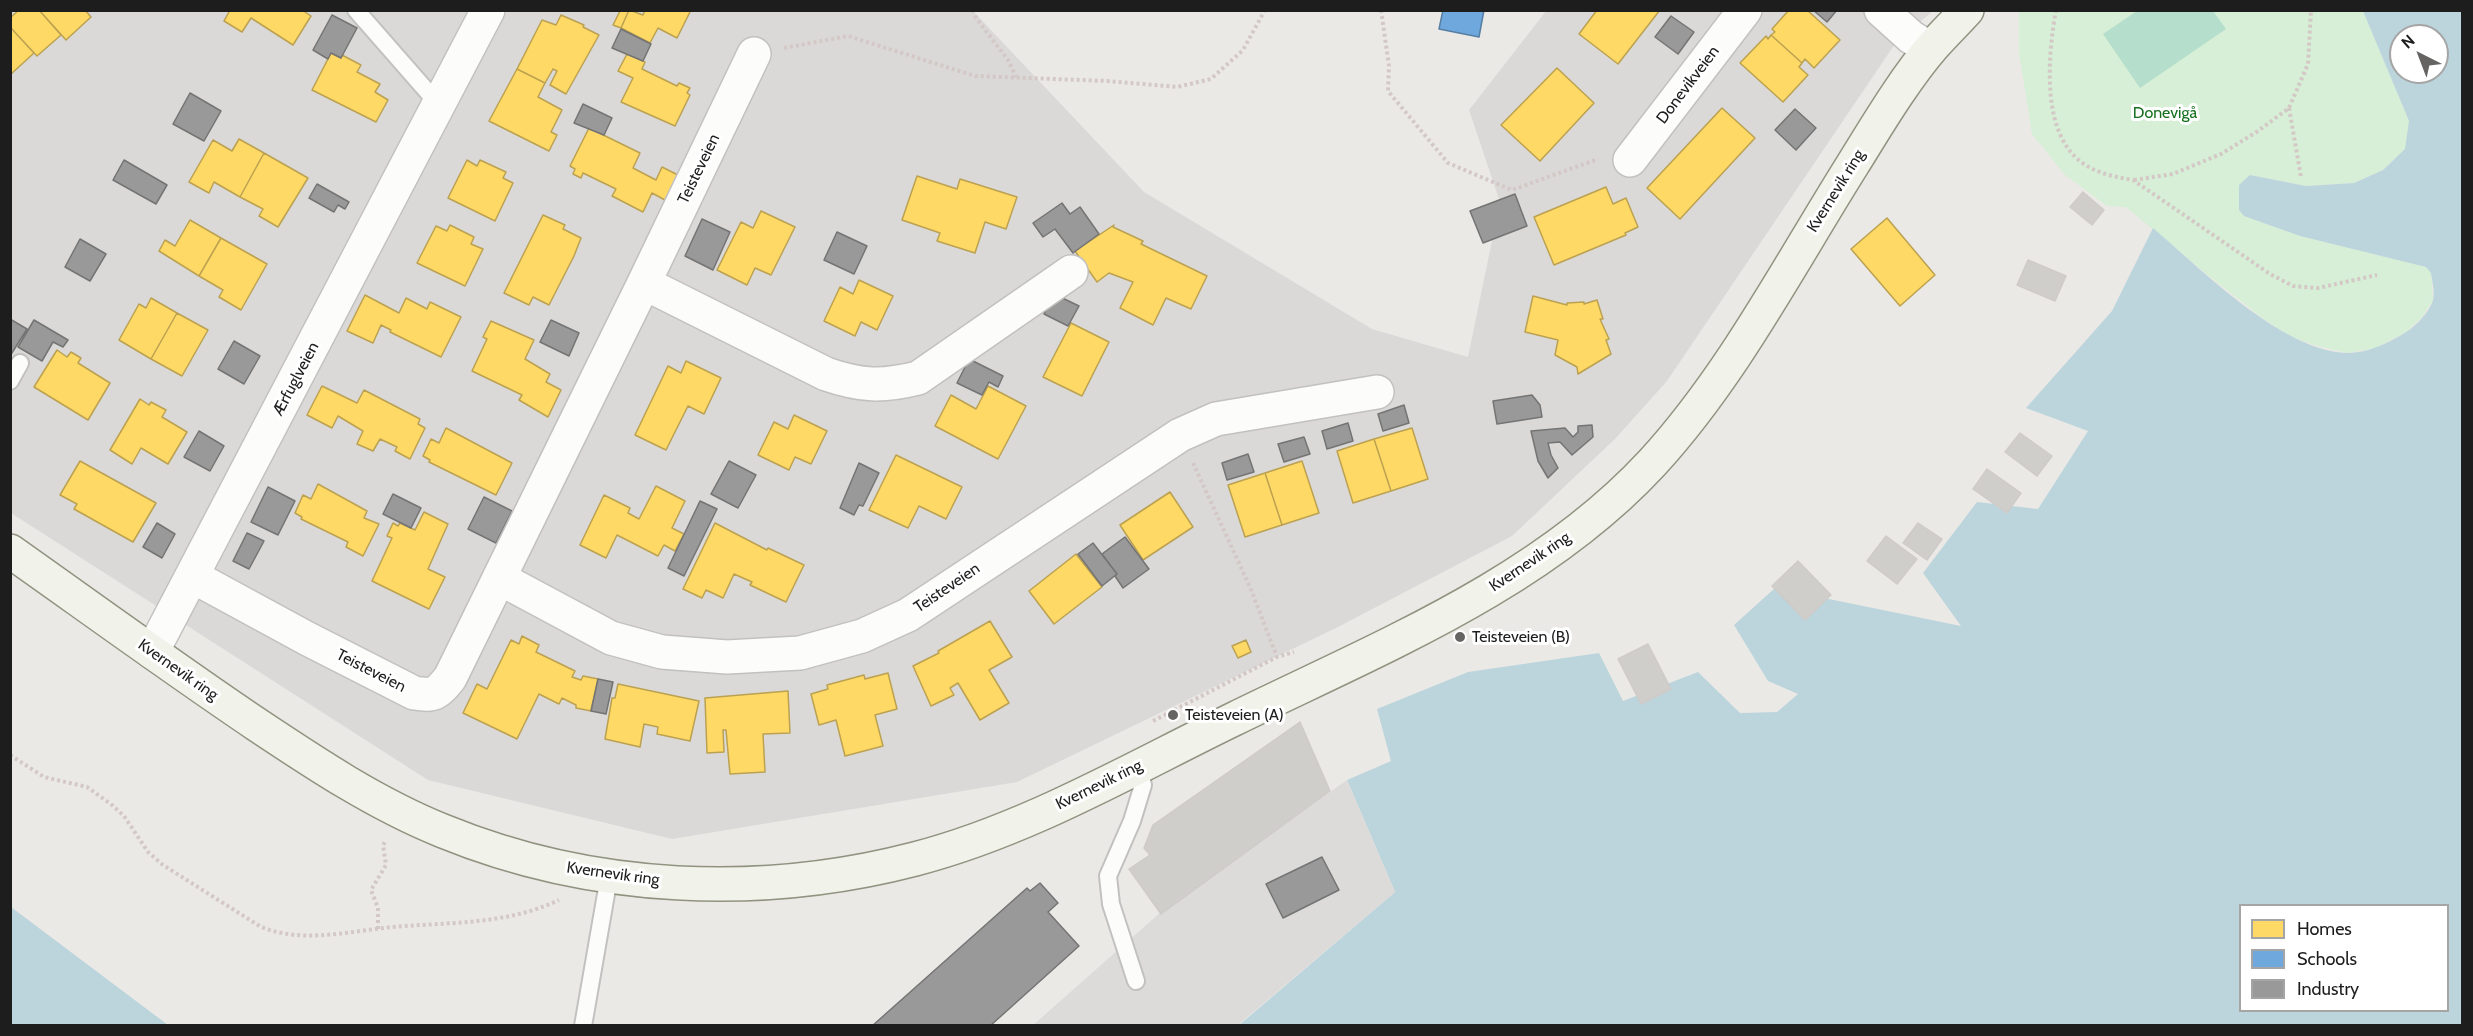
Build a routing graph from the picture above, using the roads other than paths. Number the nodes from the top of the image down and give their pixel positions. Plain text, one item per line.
1 (356, 10) edge
2 (488, 10) edge
3 (1745, 10) edge
4 (1881, 10) edge
5 (1968, 10) edge
6 (1930, 49) junction
7 (754, 54) road end
8 (440, 106) junction
9 (1637, 151) road end
10 (1071, 272) dead end
11 (644, 283) junction
12 (20, 363) dead end
13 (10, 381) edge
14 (1377, 392) dead end
15 (10, 550) edge
16 (192, 576) junction
17 (499, 579) junction
18 (152, 652) junction
19 (1138, 766) junction
20 (609, 877) junction
21 (1136, 981) dead end
22 (583, 1026) edge

1 - 8 lane
2 - 8 street, Ærfuglveien
3 - 9 street, Donevikveien
4 - 6 street
5 - 6 main road, Kvernevik ring
6 - 19 main road, Kvernevik ring
7 - 11 street, Teisteveien
8 - 16 street, Ærfuglveien
10 - 11 street
11 - 17 street, Teisteveien
12 - 13 lane
14 - 17 street, Teisteveien
15 - 18 main road, Kvernevik ring
16 - 17 street, Teisteveien
16 - 18 street, Ærfuglveien
18 - 20 main road, Kvernevik ring
19 - 20 main road, Kvernevik ring
19 - 21 lane
20 - 22 lane

